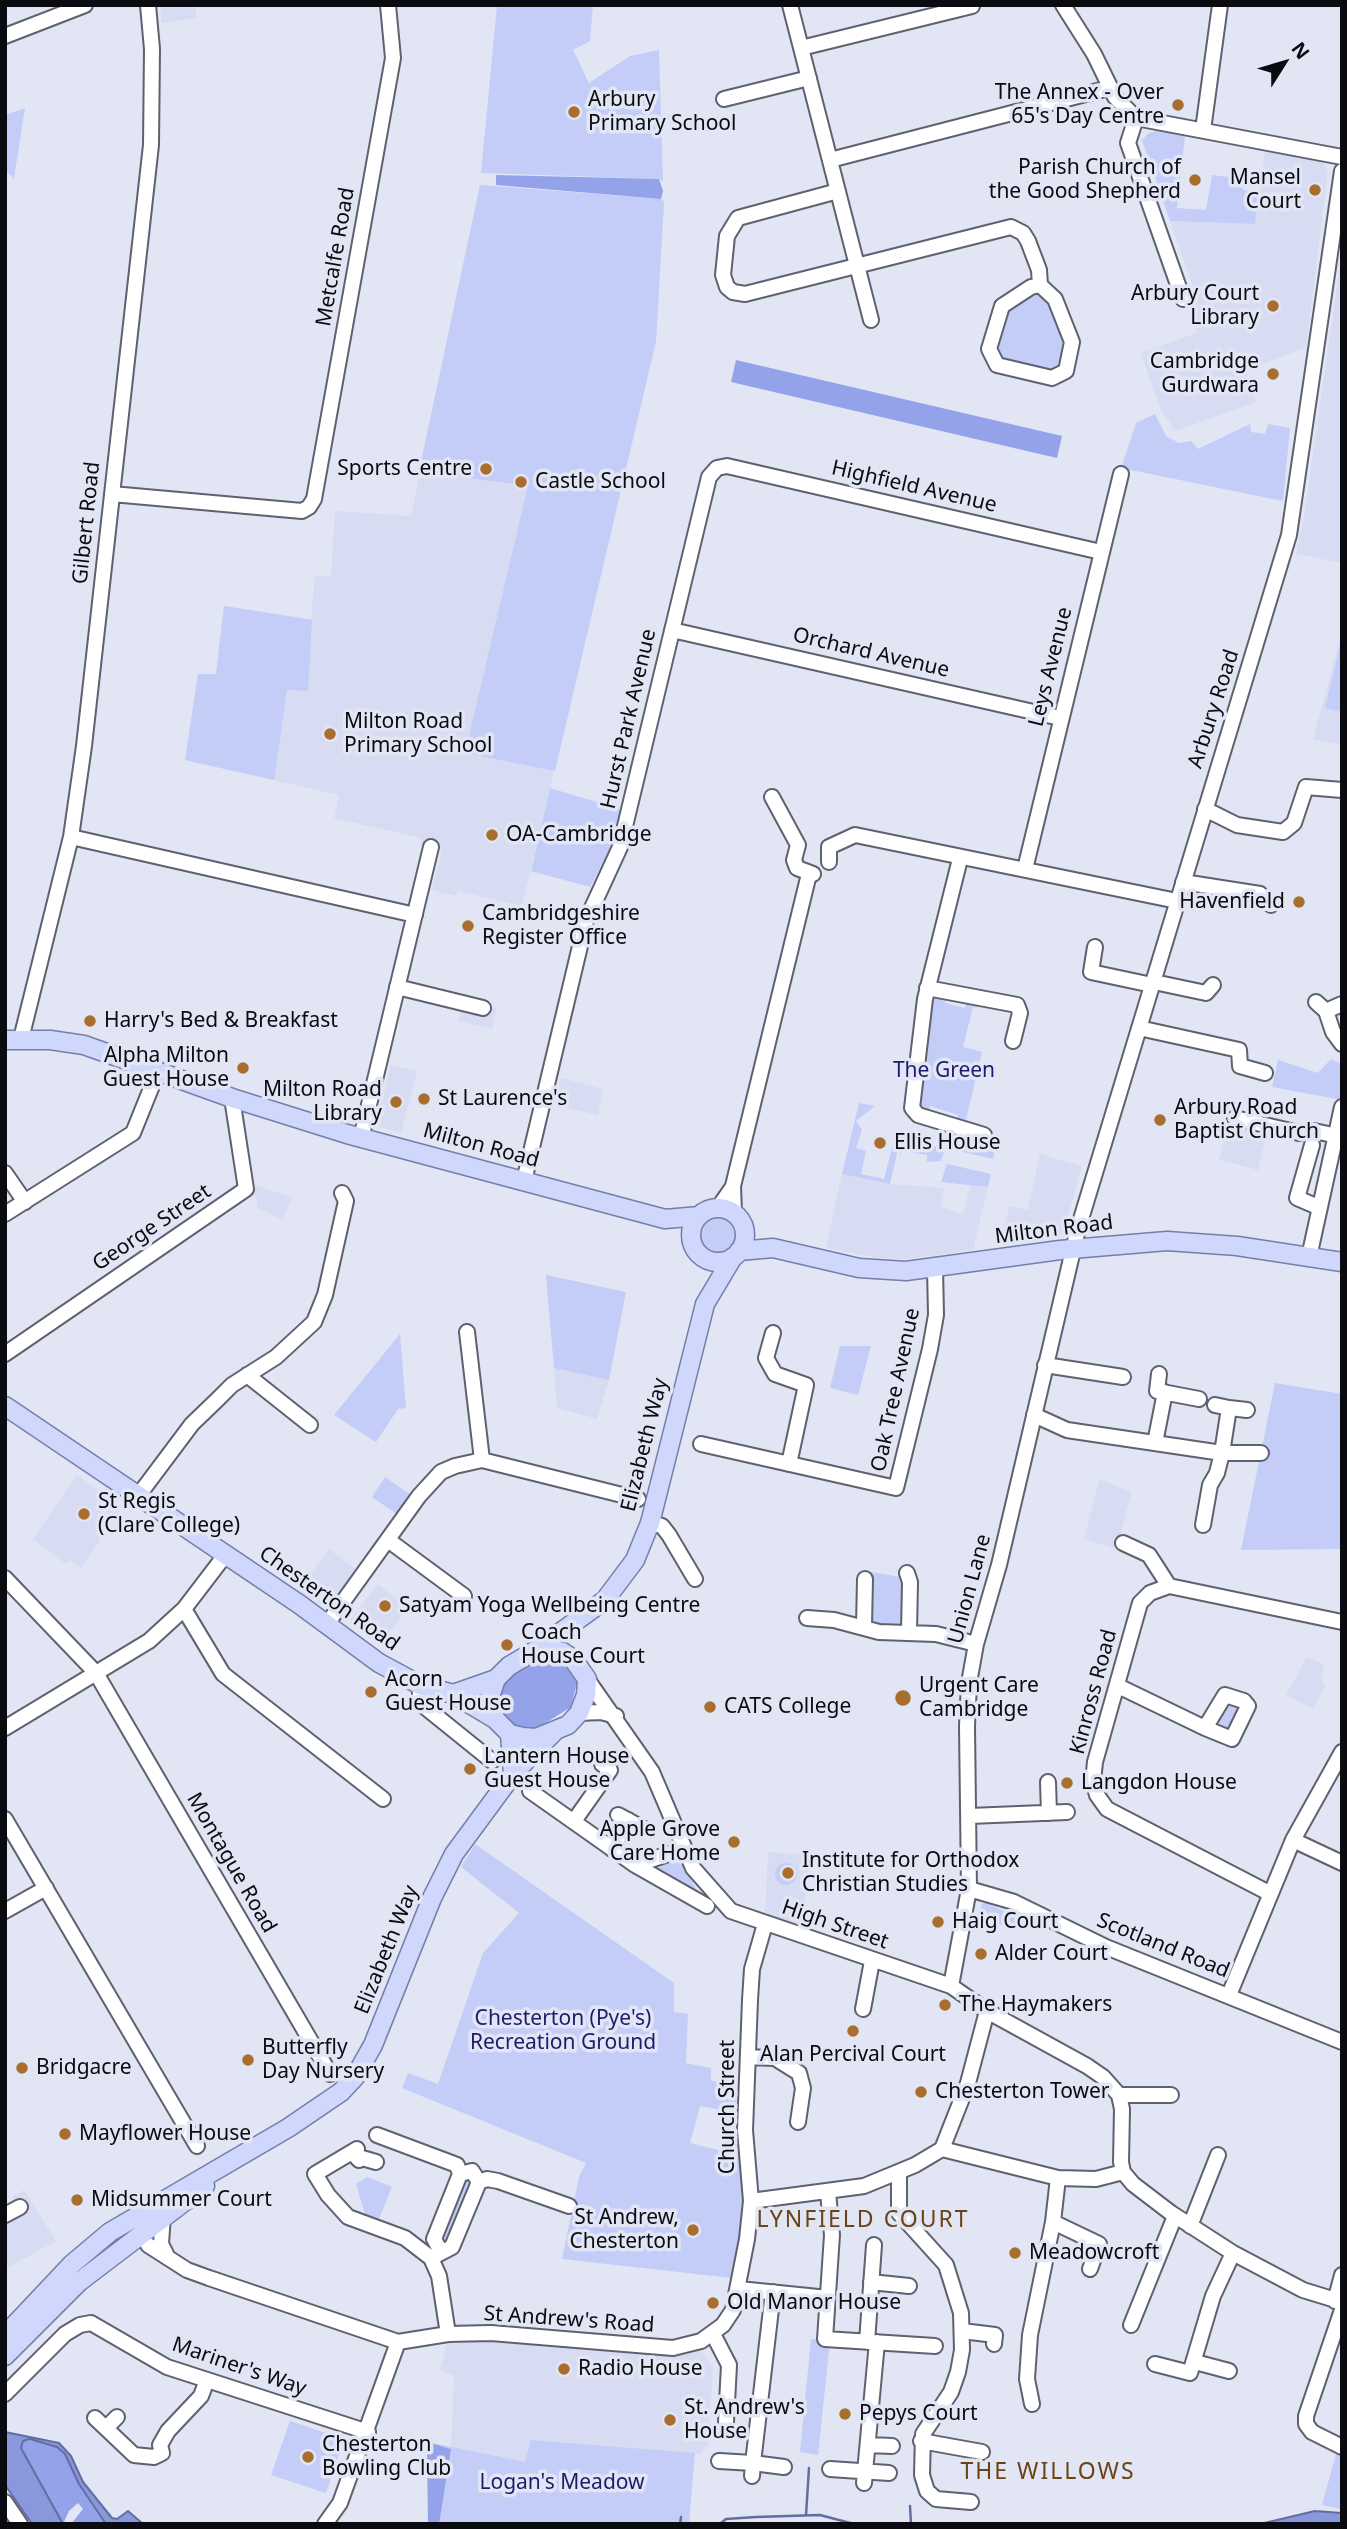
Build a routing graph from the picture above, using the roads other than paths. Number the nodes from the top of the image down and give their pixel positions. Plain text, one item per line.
1 (85, 5) edge
2 (148, 5) edge
3 (388, 5) edge
4 (790, 5) edge
5 (1063, 5) edge
6 (1220, 5) edge
7 (972, 6) edge
8 (5, 36) edge
9 (801, 48) junction
10 (808, 78) junction
11 (1109, 88) junction
12 (724, 99) dead end
13 (1136, 118) junction
14 (1203, 130) junction
15 (1342, 157) edge
16 (830, 160) junction
17 (1342, 171) edge
18 (838, 191) junction
19 (1339, 208) edge
20 (857, 265) junction
21 (1040, 285) junction
22 (1183, 299) dead end
23 (871, 320) dead end
24 (717, 468) joint
25 (1121, 474) dead end
26 (112, 495) junction
27 (1101, 552) junction
28 (672, 630) junction
29 (1060, 718) junction
30 (1342, 790) edge
31 (772, 797) dead end
32 (1205, 808) junction
33 (71, 836) junction
34 (431, 847) dead end
35 (826, 849) dead end
36 (960, 859) junction
37 (1025, 870) junction
38 (1183, 882) junction
39 (1177, 901) junction
40 (1270, 905) dead end
41 (415, 915) junction
42 (1095, 947) dead end
43 (1153, 984) junction
44 (1213, 985) dead end
45 (397, 988) junction
46 (927, 988) junction
47 (1342, 1004) edge
48 (482, 1008) dead end
49 (1139, 1028) junction
50 (13, 1040) edge
51 (1013, 1041) dead end
52 (1340, 1051) edge
53 (158, 1071) junction
54 (1265, 1073) dead end
55 (232, 1098) junction
56 (1342, 1107) edge
57 (1235, 1118) dead end
58 (984, 1135) dead end
59 (1339, 1136) edge
60 (361, 1138) junction
61 (1312, 1145) dead end
62 (5, 1173) edge
63 (524, 1181) junction
64 (342, 1193) dead end
65 (25, 1202) junction
66 (1318, 1207) junction
67 (5, 1214) edge
68 (699, 1216) junction
69 (732, 1216) junction
70 (665, 1219) junction
71 (691, 1239) junction
72 (774, 1248) junction
73 (1072, 1249) junction
74 (736, 1254) junction
75 (701, 1256) junction
76 (1309, 1257) junction
77 (1342, 1262) edge
78 (935, 1268) junction
79 (705, 1304) junction
80 (467, 1332) dead end
81 (773, 1333) dead end
82 (5, 1354) edge
83 (1045, 1365) junction
84 (1158, 1374) dead end
85 (247, 1375) junction
86 (1123, 1377) dead end
87 (1165, 1392) junction
88 (1199, 1399) dead end
89 (5, 1406) edge
90 (1247, 1410) dead end
91 (1034, 1415) junction
92 (310, 1424) dead end
93 (1155, 1443) junction
94 (701, 1444) dead end
95 (1222, 1453) junction
96 (1261, 1453) dead end
97 (482, 1460) junction
98 (789, 1464) junction
99 (138, 1496) junction
100 (638, 1499) dead end
101 (650, 1523) junction
102 (1203, 1525) dead end
103 (388, 1540) junction
104 (1123, 1543) dead end
105 (226, 1554) junction
106 (907, 1573) dead end
107 (5, 1578) edge
108 (865, 1578) dead end
109 (695, 1579) dead end
110 (1169, 1586) junction
111 (464, 1596) dead end
112 (184, 1609) junction
113 (807, 1618) dead end
114 (583, 1619) junction
115 (1342, 1622) edge
116 (327, 1624) junction
117 (864, 1626) junction
118 (909, 1632) junction
119 (976, 1644) junction
120 (536, 1650) junction
121 (573, 1659) junction
122 (96, 1674) junction
123 (496, 1679) junction
124 (587, 1679) junction
125 (420, 1685) junction
126 (1118, 1686) junction
127 (453, 1694) junction
128 (579, 1713) junction
129 (615, 1716) junction
130 (495, 1719) junction
131 (5, 1728) edge
132 (1205, 1728) dead end
133 (554, 1732) junction
134 (510, 1734) junction
135 (1342, 1752) edge
136 (492, 1760) dead end
137 (601, 1764) dead end
138 (513, 1774) junction
139 (1048, 1782) dead end
140 (530, 1791) dead end
141 (383, 1799) dead end
142 (1067, 1812) dead end
143 (1049, 1813) junction
144 (970, 1816) junction
145 (5, 1819) edge
146 (574, 1821) junction
147 (645, 1829) dead end
148 (1293, 1840) junction
149 (612, 1849) junction
150 (684, 1849) junction
151 (1342, 1863) edge
152 (635, 1865) junction
153 (46, 1888) junction
154 (969, 1889) junction
155 (1269, 1893) junction
156 (707, 1906) dead end
157 (5, 1911) edge
158 (765, 1924) junction
159 (872, 1961) junction
160 (951, 1986) junction
161 (1229, 1996) junction
162 (863, 2009) dead end
163 (987, 2011) junction
164 (1342, 2042) edge
165 (748, 2057) junction
166 (330, 2074) dead end
167 (1119, 2095) junction
168 (1171, 2095) dead end
169 (798, 2122) dead end
170 (288, 2128) junction
171 (377, 2135) dead end
172 (197, 2146) dead end
173 (942, 2149) junction
174 (1218, 2155) dead end
175 (376, 2162) dead end
176 (899, 2172) junction
177 (1123, 2172) junction
178 (460, 2174) junction
179 (1058, 2178) junction
180 (479, 2182) junction
181 (828, 2192) junction
182 (751, 2201) junction
183 (569, 2206) dead end
184 (20, 2207) dead end
185 (5, 2215) edge
186 (163, 2215) junction
187 (1175, 2216) junction
188 (1053, 2222) junction
189 (1191, 2226) junction
190 (148, 2245) dead end
191 (874, 2245) dead end
192 (1233, 2253) junction
193 (436, 2254) junction
194 (167, 2256) junction
195 (1090, 2269) dead end
196 (1342, 2276) edge
197 (871, 2282) junction
198 (909, 2286) dead end
199 (739, 2289) junction
200 (773, 2292) junction
201 (828, 2298) junction
202 (49, 2299) junction
203 (1340, 2305) edge
204 (1130, 2325) dead end
205 (962, 2331) junction
206 (448, 2334) junction
207 (713, 2334) junction
208 (5, 2335) edge
209 (398, 2342) junction
210 (872, 2342) junction
211 (993, 2344) dead end
212 (935, 2346) dead end
213 (5, 2356) edge
214 (1195, 2361) junction
215 (1155, 2364) dead end
216 (1229, 2371) dead end
217 (207, 2380) junction
218 (5, 2394) edge
219 (1032, 2404) dead end
220 (106, 2421) dead end
221 (726, 2422) dead end
222 (368, 2432) junction
223 (921, 2441) junction
224 (868, 2445) junction
225 (892, 2446) dead end
226 (1342, 2447) edge
227 (982, 2452) dead end
228 (719, 2461) dead end
229 (784, 2467) dead end
230 (753, 2469) junction
231 (830, 2469) dead end
232 (889, 2473) dead end
233 (865, 2478) junction
234 (5, 2502) edge
235 (971, 2502) dead end
236 (20, 2524) edge
237 (325, 2524) edge

1 - 8 street
2 - 26 street, Gilbert Road
3 - 26 street, Metcalfe Road
4 - 9 street
5 - 11 street
6 - 14 street
7 - 9 street
9 - 10 street
10 - 12 street
10 - 16 street
11 - 13 street
11 - 16 street
13 - 14 street
13 - 22 street
14 - 15 street
16 - 18 street
17 - 19 street, Arbury Road
18 - 20 street
18 - 20 street
19 - 32 street, Arbury Road
20 - 21 street
20 - 23 street
21 - 21 street
24 - 27 street, Highfield Avenue
24 - 28 street, Hurst Park Avenue
25 - 27 street, Leys Avenue
26 - 33 street, Gilbert Road
27 - 29 street, Leys Avenue
28 - 29 street, Orchard Avenue
28 - 63 street, Hurst Park Avenue
29 - 37 street, Leys Avenue
30 - 32 street
31 - 69 street
32 - 38 street, Arbury Road
33 - 41 street
33 - 50 street, Gilbert Road
34 - 41 street
35 - 36 street
36 - 37 street
36 - 46 street
37 - 39 street
38 - 39 street, Arbury Road
38 - 40 street
39 - 43 street, Arbury Road
41 - 45 street
42 - 43 street
43 - 44 street
43 - 49 street, Arbury Road
45 - 48 street
45 - 60 street
46 - 51 street
46 - 58 street
47 - 52 street
49 - 54 street
49 - 73 street, Arbury Road
50 - 53 main road, Milton Road
53 - 55 main road, Milton Road
53 - 65 street
55 - 60 main road, Milton Road
55 - 82 street, George Street
56 - 59 street
57 - 59 street
59 - 66 street
60 - 63 main road, Milton Road
61 - 66 street
62 - 65 street
63 - 70 main road, Milton Road
64 - 85 street
65 - 67 street
66 - 76 street
68 - 69 main road
68 - 70 main road, Milton Road
68 - 71 main road
69 - 72 main road, Milton Road
69 - 74 main road
70 - 71 main road, Milton Road
71 - 75 main road
72 - 74 main road, Milton Road
72 - 78 main road, Milton Road
73 - 76 main road, Milton Road
73 - 78 main road, Milton Road
73 - 83 street, Union Lane
74 - 75 main road
74 - 79 main road, Elizabeth Way
75 - 79 main road, Elizabeth Way
76 - 77 main road, Milton Road
78 - 98 street, Oak Tree Avenue
79 - 101 main road, Elizabeth Way
80 - 97 street
81 - 98 street
83 - 86 street
83 - 91 street, Union Lane
84 - 87 street
85 - 92 street
85 - 99 street
87 - 88 street
87 - 93 street
89 - 99 main road, Chesterton Road
90 - 95 street
91 - 93 street
91 - 119 street, Union Lane
93 - 95 street
94 - 98 street, Oak Tree Avenue
95 - 96 street
95 - 102 street
97 - 100 street
97 - 103 street
99 - 105 main road, Chesterton Road
101 - 109 street
101 - 114 main road, Elizabeth Way
103 - 111 street
103 - 116 street
104 - 110 street
105 - 112 street
105 - 116 main road, Chesterton Road
106 - 118 street
107 - 122 street, Montague Road
108 - 117 street
110 - 115 street
110 - 126 street, Kinross Road
112 - 122 street
112 - 141 street
113 - 117 street
114 - 120 main road, Elizabeth Way
114 - 121 main road
116 - 125 main road, Chesterton Road
117 - 118 street
118 - 119 street
119 - 144 street, Union Lane
120 - 121 main road
120 - 123 main road
121 - 124 main road
122 - 131 street
122 - 166 street, Montague Road
123 - 127 main road
123 - 130 main road
124 - 128 main road
124 - 129 street, High Street
125 - 127 main road, Chesterton Road
125 - 136 street
126 - 132 street
126 - 155 street, Kinross Road
127 - 130 main road, Chesterton Road
128 - 129 street
128 - 133 main road
129 - 150 street, High Street
130 - 134 main road
133 - 134 main road
133 - 138 main road, Elizabeth Way
134 - 138 main road
135 - 148 street
137 - 146 street
138 - 170 main road, Elizabeth Way
139 - 143 street
140 - 146 street
142 - 143 street
143 - 144 street
144 - 154 street, Union Lane
145 - 153 street
146 - 149 street
147 - 149 street
148 - 151 street
148 - 155 street
149 - 152 street
150 - 152 street
150 - 158 street, High Street
152 - 156 street
153 - 157 street
153 - 172 street
154 - 160 street, Union Lane
154 - 161 street, Scotland Road
155 - 161 street
158 - 159 street, High Street
158 - 165 street, Church Street
159 - 160 street, High Street
159 - 162 street
160 - 163 street, High Street
161 - 164 street, Scotland Road
163 - 167 street, High Street
163 - 173 street
165 - 169 street
165 - 182 street, Church Street
167 - 168 street
167 - 177 street
170 - 186 main road, Elizabeth Way
170 - 202 main road, Elizabeth Way
171 - 178 street
173 - 176 street, Church Street
173 - 179 street
174 - 189 street
175 - 193 street
176 - 181 street, Church Street
176 - 205 street
177 - 179 street
177 - 187 street
178 - 180 street
178 - 193 street
179 - 188 street
180 - 183 street
180 - 193 street
181 - 182 street, Church Street
181 - 201 street
182 - 199 street
184 - 185 street
186 - 194 street
186 - 202 main road, Elizabeth Way
187 - 189 street
187 - 204 street
188 - 195 street
188 - 219 street
189 - 192 street
190 - 194 street, St Andrew's Road
191 - 197 street
192 - 203 street
192 - 214 street
193 - 206 street
194 - 209 street, St Andrew's Road
196 - 203 street
197 - 198 street
197 - 210 street
199 - 200 street
199 - 207 street
200 - 201 street
200 - 230 street
201 - 210 street
202 - 208 main road, Elizabeth Way
202 - 213 main road, Elizabeth Way
203 - 226 street
205 - 211 street
205 - 223 street
206 - 207 street, St Andrew's Road
206 - 209 street, St Andrew's Road
207 - 221 street
209 - 222 street
210 - 212 street
210 - 224 street
214 - 215 street
214 - 216 street
217 - 218 street, Mariner's Way
217 - 220 street
217 - 222 street, Mariner's Way
222 - 237 street
223 - 227 street
223 - 235 street
224 - 225 street
224 - 233 street
228 - 230 street
229 - 230 street
231 - 233 street
232 - 233 street
234 - 236 street

